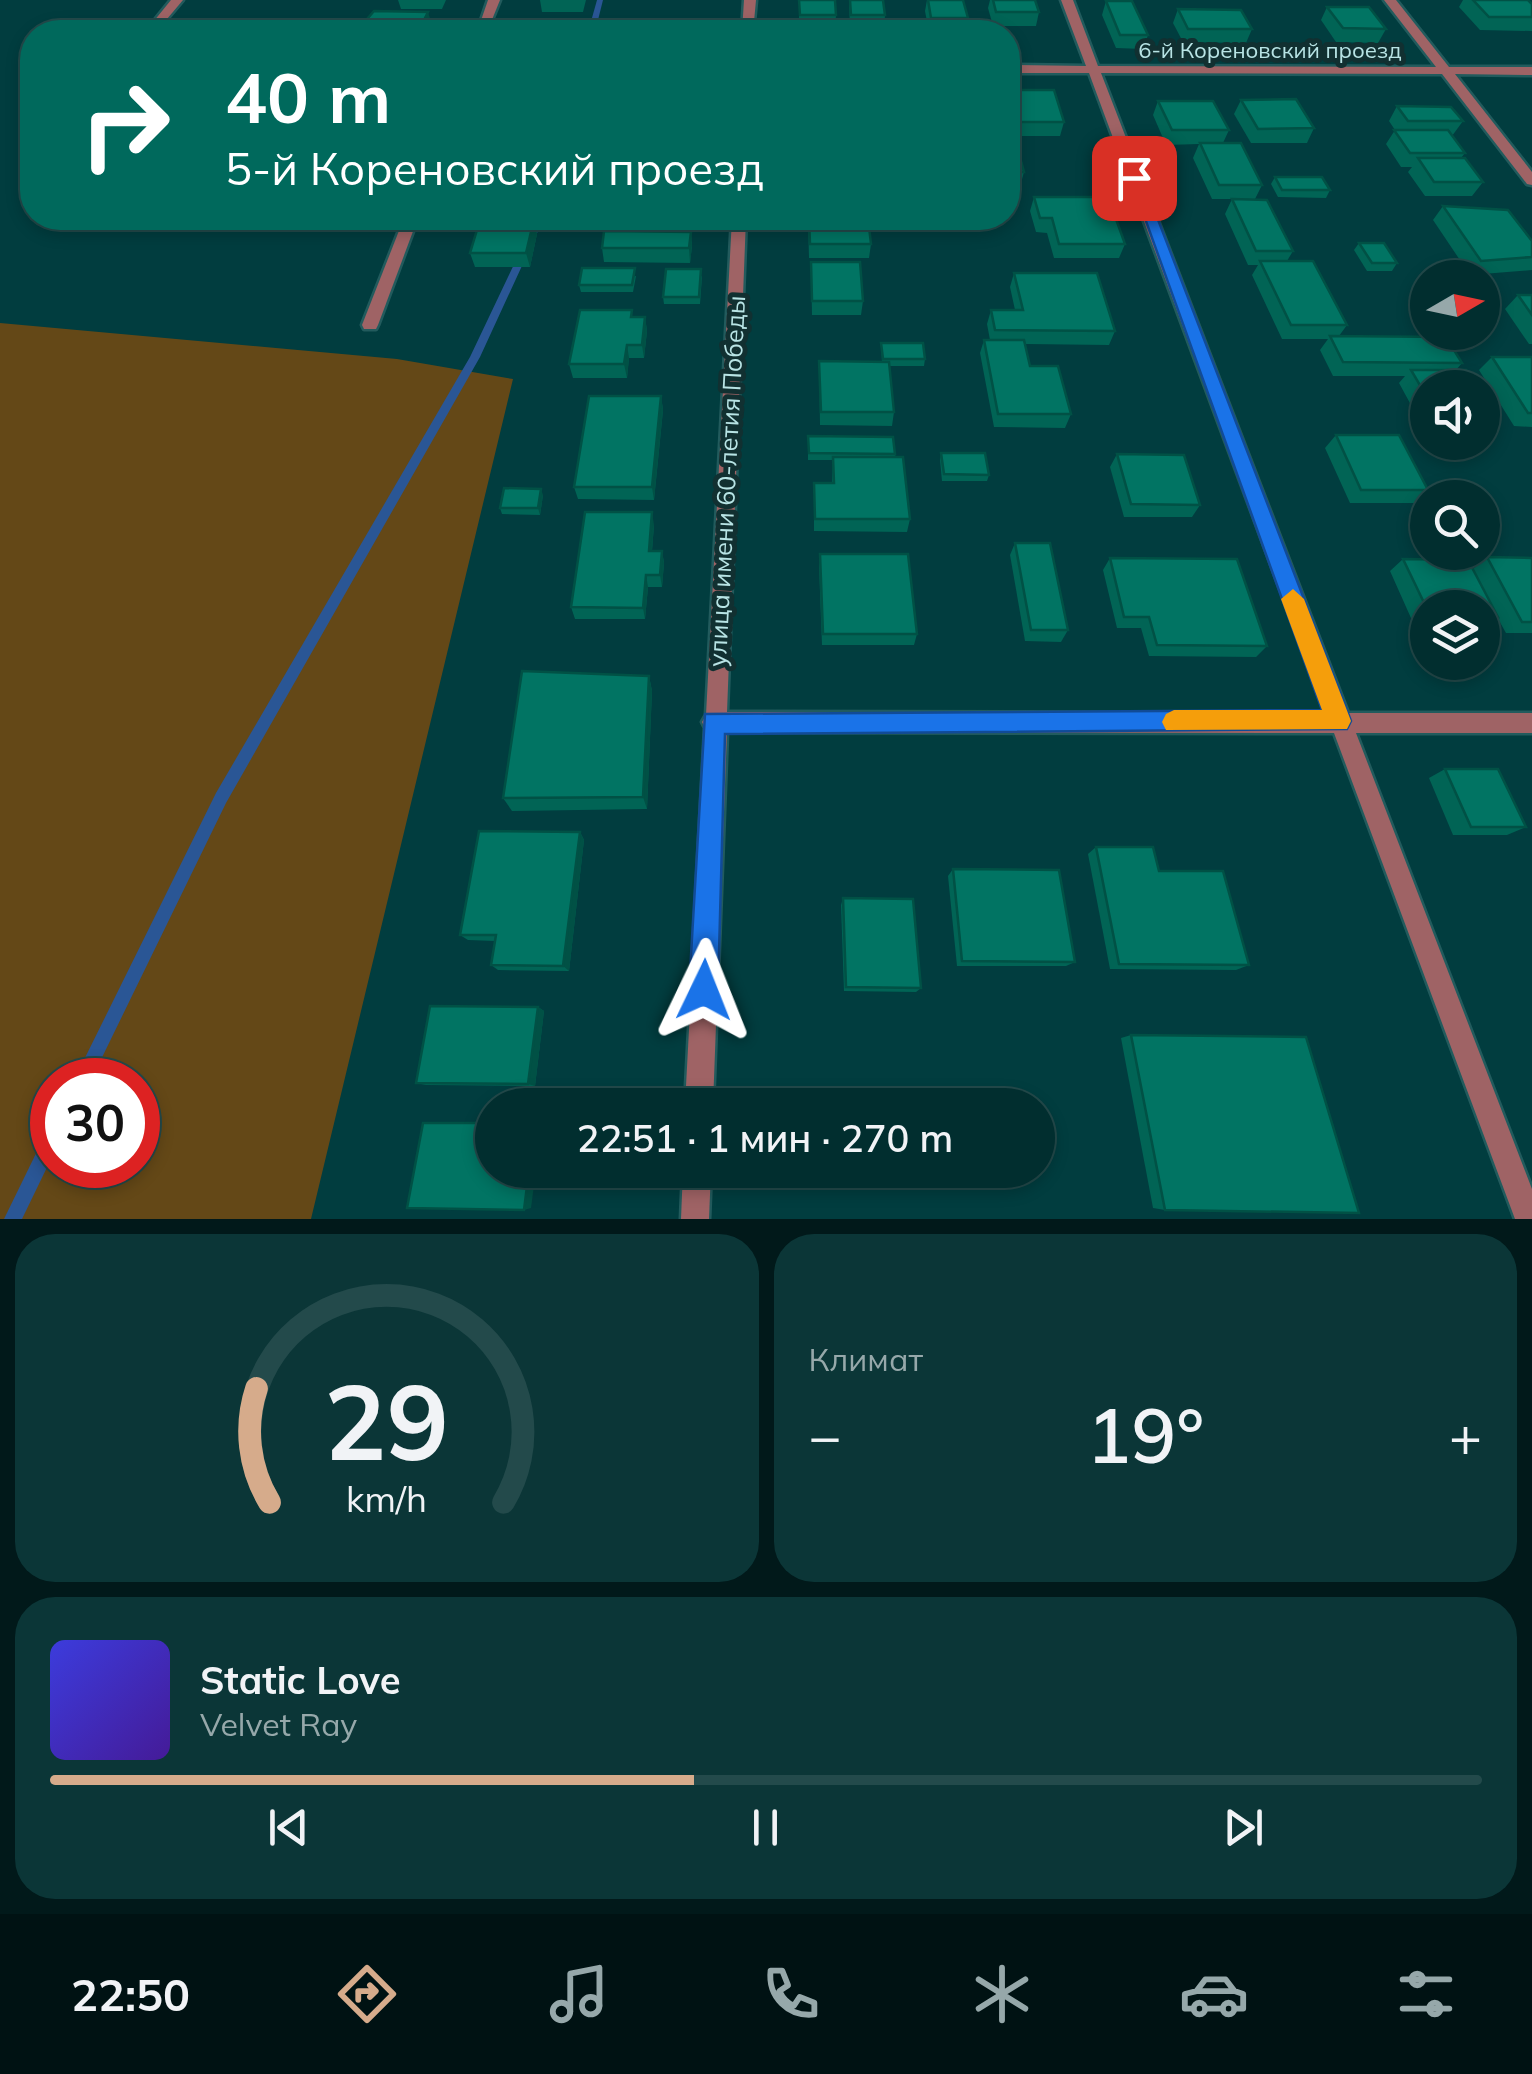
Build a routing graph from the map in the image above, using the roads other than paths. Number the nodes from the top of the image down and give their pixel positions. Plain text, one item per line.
1 (177, 0) edge
2 (1067, 0) edge
3 (1390, 0) edge
4 (160, 20) edge
5 (1020, 69) edge
6 (1094, 69) junction
7 (1532, 71) edge
8 (1444, 72) junction
9 (1532, 181) edge
10 (406, 230) edge
11 (738, 230) edge
12 (370, 326) dead end
13 (1338, 721) junction
14 (714, 722) junction
15 (1532, 723) edge
16 (700, 1088) edge
17 (696, 1188) edge
18 (695, 1219) edge
19 (1529, 1219) edge

1 - 4 street
2 - 6 street
3 - 8 street
5 - 6 street, 6-й Кореновский проезд
6 - 8 street, 6-й Кореновский проезд
6 - 13 street
7 - 8 street, 6-й Кореновский проезд
8 - 9 street
10 - 12 street
11 - 14 street, улица имени 60-летия Победы
13 - 14 street
13 - 15 street
13 - 19 street
14 - 16 street, улица имени 60-летия Победы
17 - 18 street

